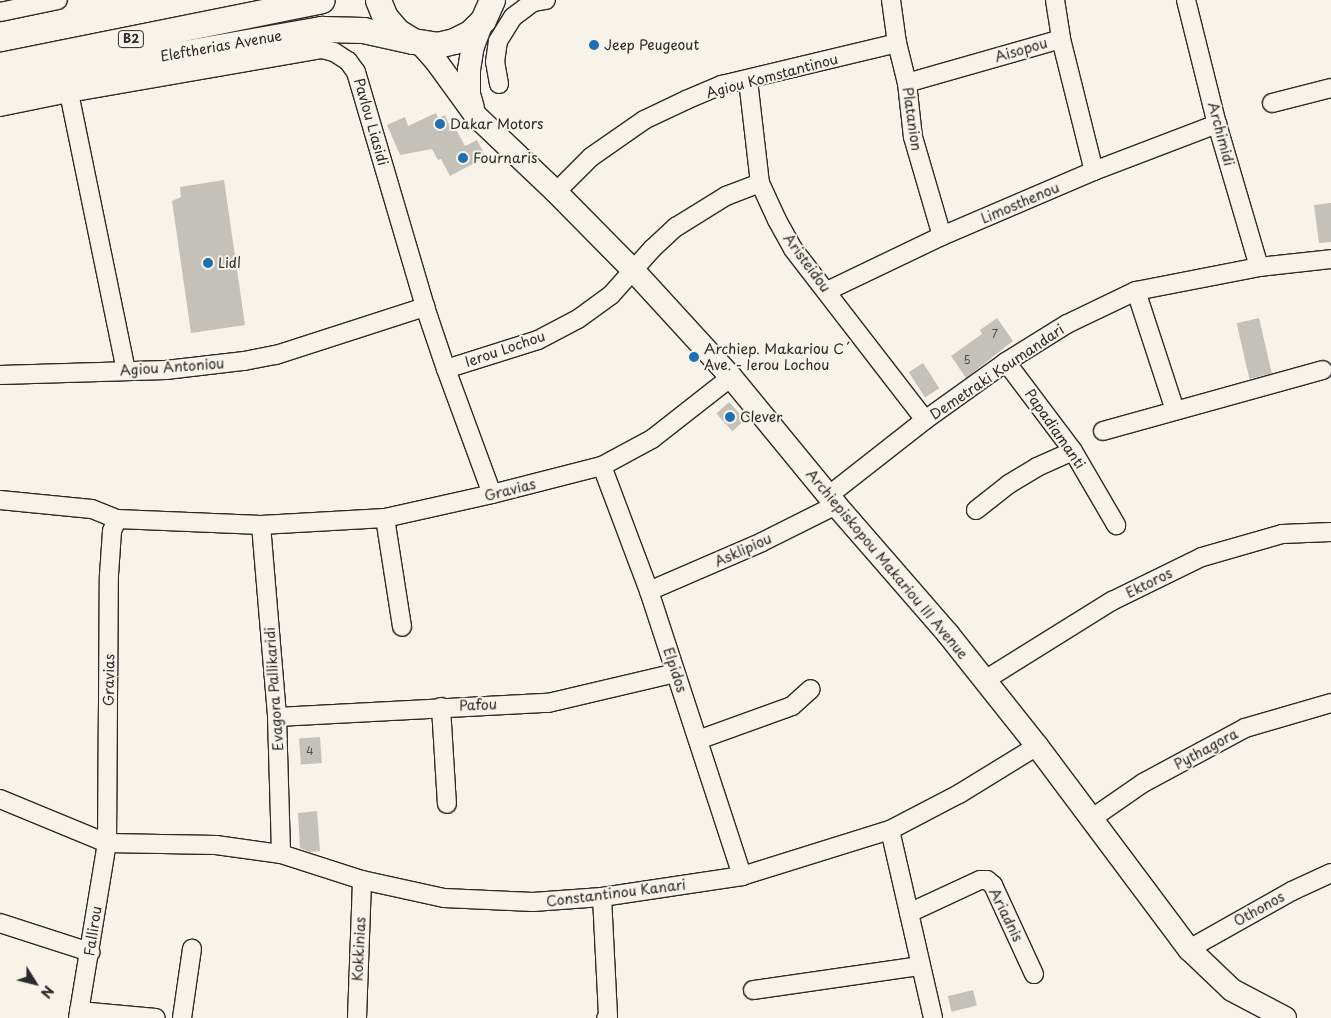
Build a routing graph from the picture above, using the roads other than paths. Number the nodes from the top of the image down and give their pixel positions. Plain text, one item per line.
1 (58, 0) edge
2 (322, 0) edge
3 (378, 0) edge
4 (546, 0) edge
5 (891, 0) edge
6 (1055, 0) edge
7 (1186, 0) edge
8 (491, 7) edge
9 (0, 12) edge
10 (1061, 39) junction
11 (416, 41) junction
12 (897, 43) junction
13 (0, 65) edge
14 (748, 80) junction
15 (907, 83) junction
16 (499, 84) dead end
17 (0, 88) edge
18 (1331, 88) edge
19 (69, 93) junction
20 (1272, 103) dead end
21 (0, 106) edge
22 (476, 116) junction
23 (1217, 124) junction
24 (1094, 171) junction
25 (760, 183) junction
26 (556, 192) junction
27 (942, 236) junction
28 (1331, 259) edge
29 (1259, 267) junction
30 (633, 270) junction
31 (827, 291) junction
32 (1136, 291) junction
33 (425, 307) junction
34 (1006, 362) junction
35 (446, 369) junction
36 (126, 370) junction
37 (1323, 370) dead end
38 (0, 375) edge
39 (731, 377) junction
40 (1175, 410) junction
41 (925, 420) junction
42 (1103, 431) dead end
43 (1073, 451) junction
44 (602, 466) junction
45 (492, 494) junction
46 (0, 500) edge
47 (832, 500) junction
48 (976, 510) dead end
49 (385, 518) junction
50 (117, 519) junction
51 (1116, 524) dead end
52 (260, 525) junction
53 (1331, 532) edge
54 (649, 591) junction
55 (402, 627) dead end
56 (676, 673) junction
57 (985, 680) junction
58 (811, 689) dead end
59 (440, 707) junction
60 (1330, 708) edge
61 (277, 717) junction
62 (698, 740) junction
63 (1037, 746) junction
64 (0, 799) edge
65 (447, 804) dead end
66 (1091, 819) junction
67 (890, 830) junction
68 (107, 843) junction
69 (281, 854) junction
70 (1331, 873) edge
71 (742, 876) junction
72 (362, 880) junction
73 (602, 897) junction
74 (908, 913) junction
75 (0, 923) edge
76 (192, 949) dead end
77 (1189, 949) junction
78 (90, 952) junction
79 (920, 966) junction
80 (1034, 974) dead end
81 (753, 990) dead end
82 (79, 1015) edge
83 (156, 1018) edge
84 (182, 1018) edge
85 (357, 1018) edge
86 (607, 1018) edge
87 (933, 1018) edge
88 (1285, 1018) edge

1 - 9 street
2 - 13 highway, Eleftherias Avenue / B2
3 - 11 highway
4 - 16 street
5 - 12 street, Platanion
6 - 10 street
7 - 23 street, Archimidi
8 - 11 highway, B2
8 - 22 main road
10 - 15 street, Aisopou
10 - 24 street, Aisopou
11 - 17 highway, Eleftherias Avenue / B2
11 - 22 main road, Archiepiskopou Makariou III Avenue
12 - 14 street, Agiou Komstantinou
12 - 15 street, Platanion
14 - 25 street, Aristeidou
14 - 26 street, Agiou Komstantinou
15 - 27 street, Platanion
18 - 20 street
19 - 21 street, Pavlou Liasidi
19 - 33 street, Pavlou Liasidi
19 - 36 street
22 - 26 main road, Archiepiskopou Makariou III Avenue
23 - 24 street, Limosthenou
23 - 29 street, Archimidi
24 - 27 street, Limosthenou
25 - 30 street, Ierou Lochou
25 - 31 street, Aristeidou
26 - 30 main road, Archiepiskopou Makariou III Avenue
27 - 31 street, Limosthenou
28 - 29 street, Demetraki Koumandari
29 - 32 street, Demetraki Koumandari
30 - 35 street, Ierou Lochou
30 - 39 main road, Archiepiskopou Makariou III Avenue
31 - 41 street, Aristeidou
32 - 34 street, Demetraki Koumandari
32 - 40 street
33 - 35 street, Pavlou Liasidi
33 - 36 street, Agiou Antoniou
34 - 41 street, Demetraki Koumandari
34 - 43 street, Papadiamanti
35 - 45 street, Pavlou Liasidi
36 - 38 street, Agiou Antoniou
37 - 40 street
39 - 44 street, Gravias
39 - 47 main road, Archiepiskopou Makariou III Avenue
40 - 42 street
41 - 47 street, Demetraki Koumandari
43 - 48 street
43 - 51 street, Papadiamanti
44 - 45 street, Gravias
44 - 54 street, Elpidos
45 - 49 street, Gravias
46 - 50 street, Gravias
47 - 54 street, Asklipiou
47 - 57 main road, Archiepiskopou Makariou III Avenue
49 - 52 street, Gravias
49 - 55 street
50 - 52 street, Gravias
50 - 68 street, Gravias
52 - 61 street, Evagora Pallikaridi
53 - 57 street, Ektoros
54 - 56 street, Elpidos
56 - 59 street, Pafou
56 - 62 street, Elpidos
57 - 63 main road, Archiepiskopou Makariou III Avenue
58 - 62 street
59 - 61 street, Pafou
59 - 65 street
60 - 66 street, Pythagora
61 - 69 street, Evagora Pallikaridi
62 - 71 street, Elpidos
63 - 66 main road, Archiepiskopou Makariou III Avenue
63 - 67 street, Constantinou Kanari
64 - 68 street, Constantinou Kanari
66 - 77 main road, Archiepiskopou Makariou III Avenue
67 - 71 street, Constantinou Kanari
67 - 74 street
68 - 69 street, Constantinou Kanari
68 - 78 street, Fallirou
69 - 72 street, Constantinou Kanari
70 - 77 street, Othonos
71 - 73 street, Constantinou Kanari
72 - 73 street, Constantinou Kanari
72 - 85 street, Kokkinias
73 - 86 street
74 - 79 street
74 - 80 street, Ariadnis
75 - 78 street
76 - 84 street
77 - 88 main road, Archiepiskopou Makariou III Avenue
78 - 82 street, Fallirou
79 - 81 street
79 - 87 street
82 - 83 street

